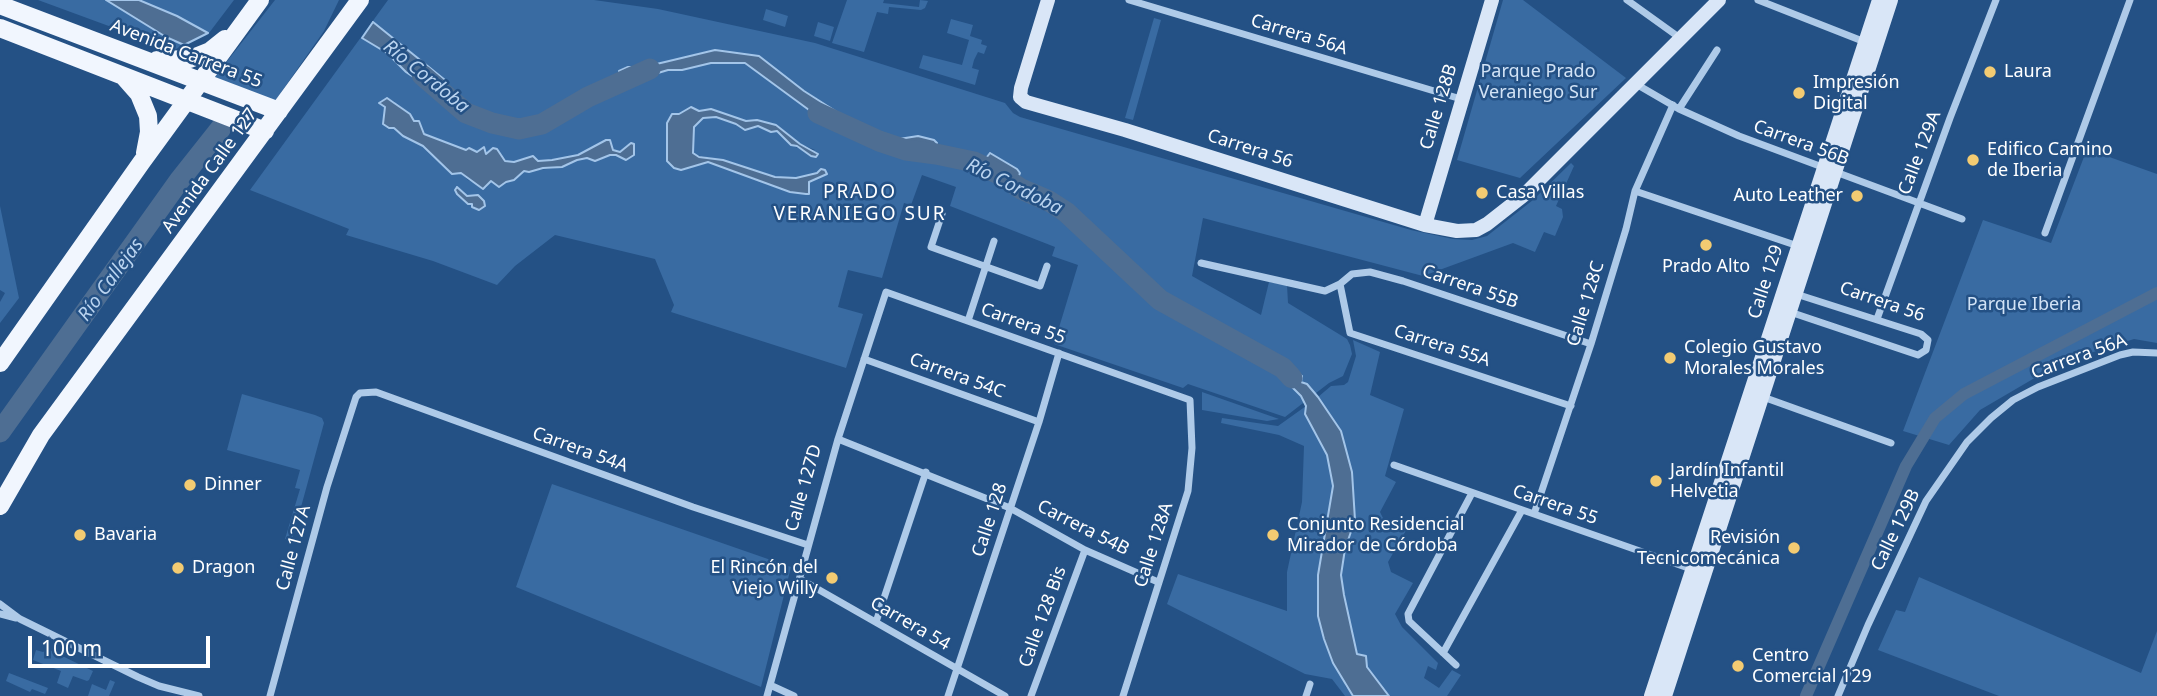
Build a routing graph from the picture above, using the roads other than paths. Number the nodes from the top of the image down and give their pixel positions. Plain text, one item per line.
1 (262, 0) edge
2 (345, 0) edge
3 (360, 0) edge
4 (1048, 0) edge
5 (1129, 0) edge
6 (1492, 0) edge
7 (1628, 0) edge
8 (1719, 0) edge
9 (1758, 0) edge
10 (1879, 0) edge
11 (1891, 0) edge
12 (1996, 0) edge
13 (2130, 0) edge
14 (0, 5) edge
15 (246, 20) junction
16 (0, 29) edge
17 (1680, 38) junction
18 (1871, 44) junction
19 (1717, 50) dead end
20 (123, 52) junction
21 (322, 53) junction
22 (122, 75) junction
23 (201, 82) junction
24 (1635, 84) junction
25 (1461, 99) junction
26 (187, 101) junction
27 (1676, 107) junction
28 (279, 111) junction
29 (265, 131) junction
30 (141, 163) junction
31 (1829, 170) junction
32 (1635, 191) junction
33 (1918, 203) junction
34 (942, 214) dead end
35 (1962, 219) dead end
36 (1425, 225) junction
37 (2045, 233) dead end
38 (994, 241) dead end
39 (1798, 246) junction
40 (1201, 263) dead end
41 (1047, 265) dead end
42 (986, 266) junction
43 (1340, 284) junction
44 (886, 292) joint
45 (1796, 294) junction
46 (1790, 312) junction
47 (1877, 319) junction
48 (968, 321) junction
49 (1591, 344) junction
50 (1059, 353) junction
51 (2157, 354) edge
52 (864, 359) junction
53 (0, 363) edge
54 (1763, 397) junction
55 (1189, 400) joint
56 (2014, 400) joint
57 (1571, 406) junction
58 (352, 409) joint
59 (1039, 422) junction
60 (838, 439) junction
61 (1891, 443) dead end
62 (1394, 466) dead end
63 (926, 472) junction
64 (1472, 493) junction
65 (0, 506) edge
66 (1010, 508) junction
67 (1522, 510) junction
68 (1534, 514) junction
69 (808, 545) junction
70 (1085, 550) junction
71 (1699, 571) junction
72 (800, 579) junction
73 (1158, 582) junction
74 (0, 604) edge
75 (0, 614) edge
76 (20, 620) junction
77 (876, 622) junction
78 (1443, 653) junction
79 (1456, 665) dead end
80 (957, 670) junction
81 (1310, 684) dead end
82 (771, 685) junction
83 (199, 696) edge
84 (271, 696) edge
85 (767, 696) edge
86 (794, 696) edge
87 (948, 696) edge
88 (1005, 696) edge
89 (1031, 696) edge
90 (1123, 696) edge
91 (1306, 696) edge
92 (1651, 696) edge
93 (1665, 696) edge
94 (1839, 696) edge

1 - 15 main road
2 - 21 main road
3 - 21 main road, Avenida Calle 127
4 - 36 main road, Carrera 56
5 - 25 street, Carrera 56A
6 - 25 main road, Calle 128B
7 - 17 street
8 - 17 main road
9 - 18 street
10 - 18 main road, Calle 129
11 - 18 main road, Calle 129
12 - 33 street, Calle 129A
13 - 37 street
14 - 20 main road, Avenida Carrera 55
15 - 20 main road
15 - 23 main road
16 - 22 main road
17 - 24 main road
18 - 31 main road, Calle 129
19 - 27 street, Calle 128C
20 - 23 main road, Avenida Carrera 55
21 - 28 main road, Avenida Calle 127
22 - 26 main road
22 - 30 main road
23 - 26 main road
23 - 28 main road, Avenida Carrera 55
24 - 27 street, Carrera 56B
24 - 36 main road, Carrera 56
25 - 36 main road, Calle 128B
26 - 29 main road
26 - 30 main road
27 - 31 street, Carrera 56B
27 - 32 street, Calle 128C
28 - 29 main road, Avenida Calle 127
29 - 65 main road, Avenida Calle 127
30 - 53 main road
31 - 33 street, Carrera 56B
31 - 39 main road, Calle 129
31 - 45 main road, Calle 129
32 - 39 street
32 - 49 street, Calle 128C
33 - 35 street, Carrera 56B
33 - 47 street, Calle 129A
34 - 42 street
38 - 42 street
39 - 71 main road, Calle 129
40 - 43 street, Carrera 55B
41 - 42 street
42 - 48 street
43 - 49 street, Carrera 55B
43 - 57 street, Carrera 55A
44 - 48 street, Carrera 55
44 - 52 street, Calle 127D
45 - 46 main road, Calle 129
45 - 47 street, Carrera 56
46 - 47 street, Carrera 56
46 - 54 main road, Calle 129
48 - 50 street, Carrera 55
49 - 57 street, Calle 128C
50 - 55 street, Carrera 55
50 - 59 street, Calle 128
51 - 56 street, Carrera 56A
52 - 59 street, Carrera 54C
52 - 60 street, Calle 127D
54 - 61 street
54 - 71 main road, Calle 129
55 - 73 street, Calle 128A
56 - 94 street, Calle 129B
57 - 68 street, Calle 128C
58 - 69 street, Carrera 54A
58 - 84 street, Calle 127A
59 - 66 street, Calle 128
60 - 63 street, Carrera 54B
60 - 69 street, Calle 127D
62 - 64 street, Carrera 55
63 - 66 street, Carrera 54B
63 - 77 street
64 - 67 street, Carrera 55
64 - 78 street
66 - 70 street, Carrera 54B
66 - 80 street, Calle 128
67 - 68 street, Carrera 55
67 - 78 street
68 - 71 street, Carrera 55
69 - 72 street, Calle 127D
70 - 73 street, Carrera 54B
70 - 89 street, Calle 128 Bis
71 - 92 main road, Calle 129
71 - 93 main road, Calle 129
72 - 77 street, Carrera 54
72 - 82 street, Calle 127D
73 - 90 street, Calle 128A
74 - 76 street
75 - 76 street
76 - 83 street
77 - 80 street, Carrera 54
78 - 79 street
80 - 87 street, Calle 128
80 - 88 street, Carrera 54
81 - 91 street
82 - 85 street, Calle 127D
82 - 86 street

